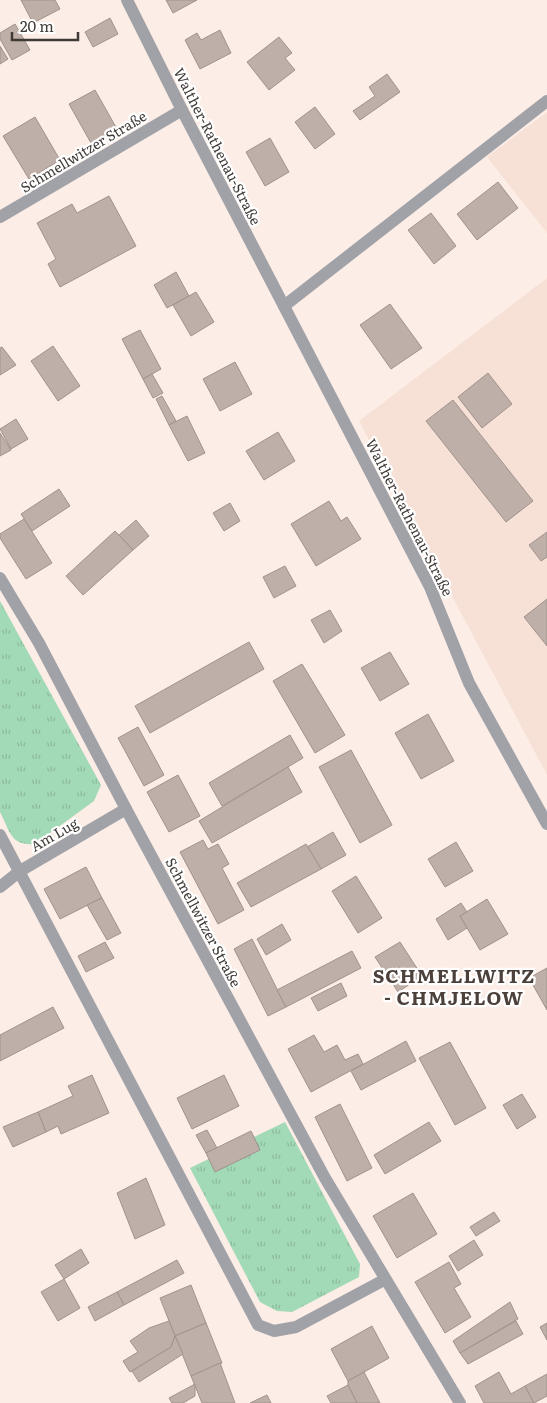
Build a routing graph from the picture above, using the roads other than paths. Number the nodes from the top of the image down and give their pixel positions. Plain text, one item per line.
1 (127, 0) edge
2 (547, 101) edge
3 (182, 110) junction
4 (0, 217) edge
5 (284, 306) junction
6 (0, 578) edge
7 (126, 809) junction
8 (547, 824) edge
9 (0, 835) edge
10 (20, 872) junction
11 (0, 887) edge
12 (384, 1280) junction
13 (460, 1403) edge

1 - 3 street, Walther-Rathenau-Straße
2 - 5 street
3 - 4 street, Schmellwitzer Straße
3 - 5 street, Walther-Rathenau-Straße
5 - 8 street, Walther-Rathenau-Straße
6 - 7 street, Schmellwitzer Straße
7 - 10 street, Am Lug
7 - 12 street, Schmellwitzer Straße
9 - 10 street
10 - 11 street, Am Lug
10 - 12 street
12 - 13 street, Schmellwitzer Straße

